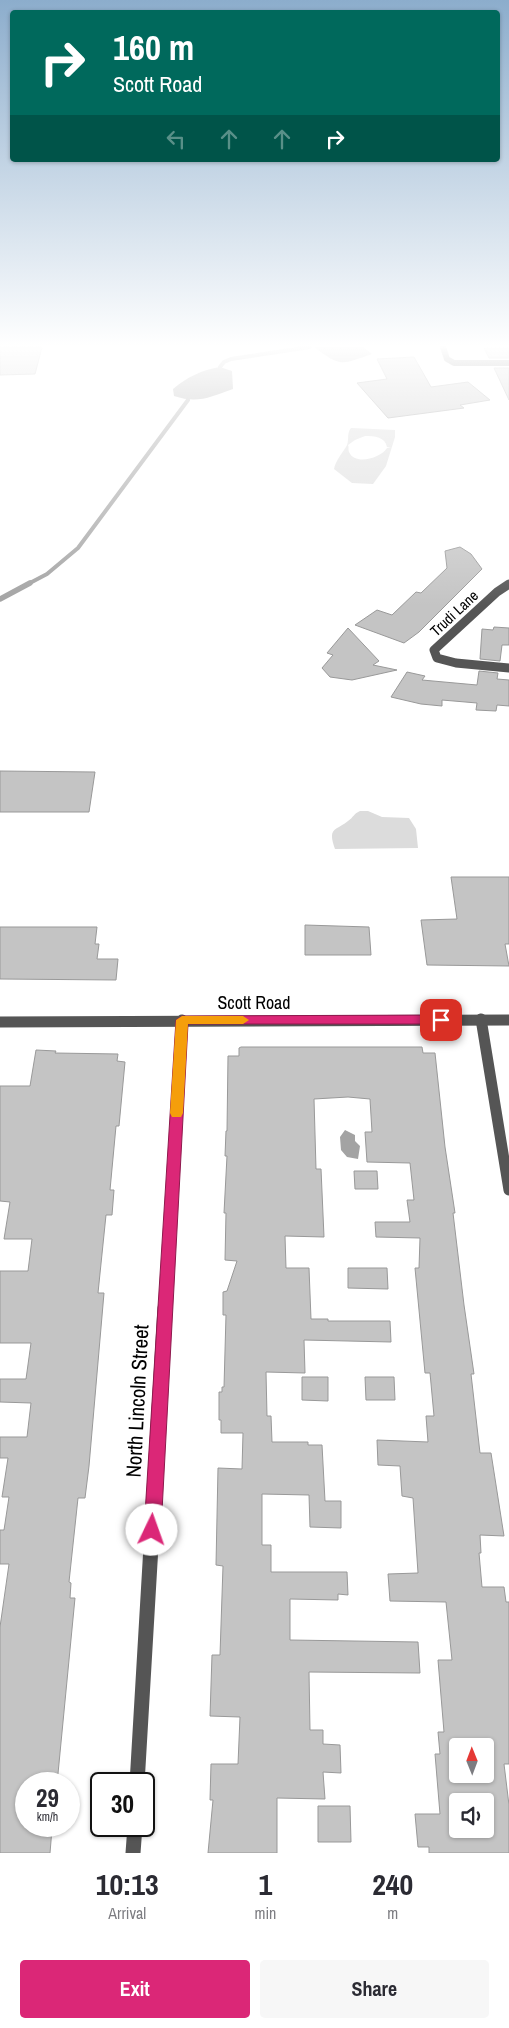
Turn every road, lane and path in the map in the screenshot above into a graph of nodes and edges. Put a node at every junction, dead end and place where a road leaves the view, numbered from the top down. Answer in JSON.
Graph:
{"nodes":[{"id":1,"x":509,"y":584,"type":"edge"},
{"id":2,"x":509,"y":668,"type":"edge"},
{"id":3,"x":481,"y":1019,"type":"junction"},
{"id":4,"x":182,"y":1020,"type":"junction"},
{"id":5,"x":509,"y":1020,"type":"edge"},
{"id":6,"x":0,"y":1022,"type":"edge"},
{"id":7,"x":509,"y":1190,"type":"edge"},
{"id":8,"x":138,"y":1772,"type":"edge"},
{"id":9,"x":134,"y":1837,"type":"edge"},
{"id":10,"x":133,"y":1853,"type":"edge"}],
"edges":[{"from":1,"to":2,"type":"street","name":"Trudi Lane"},
{"from":3,"to":4,"type":"street","name":"Scott Road"},
{"from":3,"to":5,"type":"street","name":"Scott Road"},
{"from":3,"to":7,"type":"street"},
{"from":4,"to":6,"type":"street","name":"Scott Road"},
{"from":4,"to":8,"type":"street","name":"North Lincoln Street"},
{"from":9,"to":10,"type":"street"}]}
